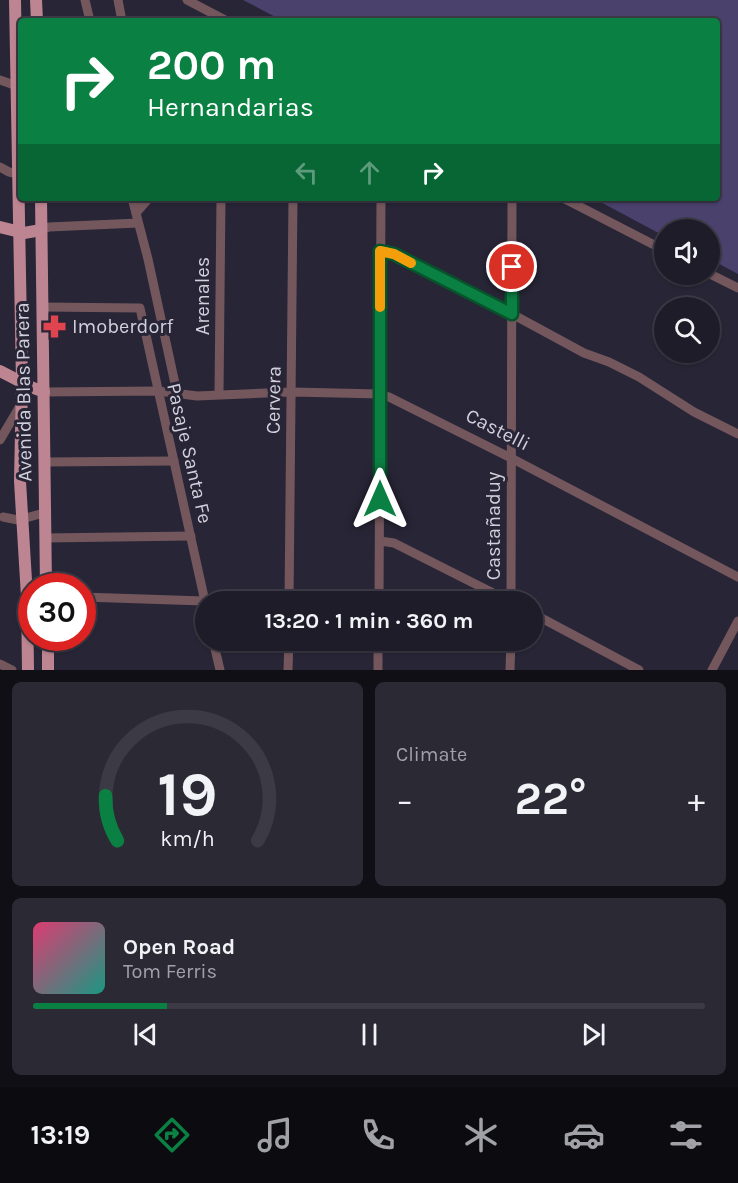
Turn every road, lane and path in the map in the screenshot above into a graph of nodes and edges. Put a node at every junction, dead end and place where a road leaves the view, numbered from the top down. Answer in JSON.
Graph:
{"nodes":[{"id":1,"x":15,"y":0,"type":"edge"},
{"id":2,"x":36,"y":0,"type":"edge"},
{"id":3,"x":85,"y":0,"type":"edge"},
{"id":4,"x":118,"y":0,"type":"edge"},
{"id":5,"x":187,"y":0,"type":"edge"},
{"id":6,"x":37,"y":18,"type":"edge"},
{"id":7,"x":89,"y":18,"type":"edge"},
{"id":8,"x":121,"y":18,"type":"edge"},
{"id":9,"x":220,"y":18,"type":"edge"},
{"id":10,"x":0,"y":80,"type":"edge"},
{"id":11,"x":17,"y":86,"type":"junction"},
{"id":12,"x":0,"y":167,"type":"edge"},
{"id":13,"x":18,"y":174,"type":"junction"},
{"id":14,"x":40,"y":201,"type":"edge"},
{"id":15,"x":133,"y":201,"type":"edge"},
{"id":16,"x":146,"y":201,"type":"edge"},
{"id":17,"x":221,"y":201,"type":"edge"},
{"id":18,"x":293,"y":201,"type":"edge"},
{"id":19,"x":381,"y":201,"type":"edge"},
{"id":20,"x":512,"y":201,"type":"edge"},
{"id":21,"x":569,"y":201,"type":"edge"},
{"id":22,"x":136,"y":213,"type":"junction"},
{"id":23,"x":138,"y":223,"type":"junction"},
{"id":24,"x":0,"y":227,"type":"edge"},
{"id":25,"x":41,"y":230,"type":"junction"},
{"id":26,"x":18,"y":232,"type":"junction"},
{"id":27,"x":654,"y":245,"type":"edge"},
{"id":28,"x":380,"y":251,"type":"junction"},
{"id":29,"x":720,"y":279,"type":"edge"},
{"id":30,"x":738,"y":288,"type":"edge"},
{"id":31,"x":42,"y":307,"type":"junction"},
{"id":32,"x":512,"y":314,"type":"junction"},
{"id":33,"x":0,"y":371,"type":"edge"},
{"id":34,"x":22,"y":382,"type":"junction"},
{"id":35,"x":44,"y":392,"type":"junction"},
{"id":36,"x":158,"y":392,"type":"junction"},
{"id":37,"x":291,"y":392,"type":"junction"},
{"id":38,"x":177,"y":393,"type":"junction"},
{"id":39,"x":219,"y":394,"type":"junction"},
{"id":40,"x":380,"y":394,"type":"junction"},
{"id":41,"x":20,"y":406,"type":"junction"},
{"id":42,"x":738,"y":434,"type":"edge"},
{"id":43,"x":0,"y":440,"type":"edge"},
{"id":44,"x":511,"y":458,"type":"junction"},
{"id":45,"x":174,"y":460,"type":"junction"},
{"id":46,"x":44,"y":462,"type":"junction"},
{"id":47,"x":44,"y":513,"type":"junction"},
{"id":48,"x":2,"y":517,"type":"edge"},
{"id":49,"x":21,"y":519,"type":"junction"},
{"id":50,"x":191,"y":537,"type":"junction"},
{"id":51,"x":45,"y":538,"type":"junction"},
{"id":52,"x":22,"y":539,"type":"junction"},
{"id":53,"x":380,"y":541,"type":"junction"},
{"id":54,"x":46,"y":573,"type":"edge"},
{"id":55,"x":738,"y":577,"type":"edge"},
{"id":56,"x":202,"y":591,"type":"edge"},
{"id":57,"x":289,"y":591,"type":"edge"},
{"id":58,"x":379,"y":591,"type":"edge"},
{"id":59,"x":489,"y":591,"type":"edge"},
{"id":60,"x":511,"y":591,"type":"edge"},
{"id":61,"x":96,"y":598,"type":"edge"},
{"id":62,"x":195,"y":603,"type":"edge"},
{"id":63,"x":543,"y":619,"type":"edge"},
{"id":64,"x":738,"y":621,"type":"edge"},
{"id":65,"x":48,"y":651,"type":"edge"},
{"id":66,"x":216,"y":651,"type":"edge"},
{"id":67,"x":289,"y":651,"type":"edge"},
{"id":68,"x":378,"y":651,"type":"edge"},
{"id":69,"x":511,"y":651,"type":"edge"},
{"id":70,"x":0,"y":664,"type":"edge"},
{"id":71,"x":12,"y":670,"type":"edge"},
{"id":72,"x":28,"y":670,"type":"edge"},
{"id":73,"x":48,"y":670,"type":"edge"},
{"id":74,"x":220,"y":670,"type":"edge"},
{"id":75,"x":288,"y":670,"type":"edge"},
{"id":76,"x":378,"y":670,"type":"edge"},
{"id":77,"x":510,"y":670,"type":"edge"},
{"id":78,"x":639,"y":670,"type":"edge"},
{"id":79,"x":712,"y":670,"type":"edge"}],
"edges":[{"from":1,"to":11,"type":"main road","name":"Avenida Blas Parera"},
{"from":2,"to":6,"type":"main road"},
{"from":3,"to":7,"type":"street"},
{"from":4,"to":8,"type":"street"},
{"from":5,"to":9,"type":"street"},
{"from":10,"to":11,"type":"street"},
{"from":11,"to":13,"type":"main road","name":"Avenida Blas Parera"},
{"from":12,"to":13,"type":"street"},
{"from":13,"to":26,"type":"main road","name":"Avenida Blas Parera"},
{"from":14,"to":25,"type":"main road","name":"Avenida Blas Parera"},
{"from":15,"to":22,"type":"street","name":"Pasaje Santa Fe"},
{"from":16,"to":22,"type":"street"},
{"from":17,"to":39,"type":"street","name":"Arenales"},
{"from":18,"to":37,"type":"street","name":"Cervera"},
{"from":19,"to":28,"type":"street"},
{"from":20,"to":32,"type":"street","name":"Castañaduy"},
{"from":21,"to":27,"type":"street"},
{"from":22,"to":23,"type":"street","name":"Pasaje Santa Fe"},
{"from":23,"to":25,"type":"street"},
{"from":23,"to":38,"type":"street","name":"Pasaje Santa Fe"},
{"from":24,"to":26,"type":"main road"},
{"from":25,"to":26,"type":"main road"},
{"from":25,"to":31,"type":"main road","name":"Avenida Blas Parera"},
{"from":26,"to":34,"type":"main road","name":"Avenida Blas Parera"},
{"from":28,"to":32,"type":"street"},
{"from":28,"to":40,"type":"street"},
{"from":29,"to":30,"type":"street"},
{"from":31,"to":35,"type":"main road","name":"Avenida Blas Parera"},
{"from":31,"to":36,"type":"street","name":"Pasaje Santa Fe"},
{"from":32,"to":42,"type":"street"},
{"from":32,"to":44,"type":"street","name":"Castañaduy"},
{"from":33,"to":34,"type":"main road"},
{"from":34,"to":35,"type":"main road"},
{"from":34,"to":41,"type":"main road","name":"Avenida Blas Parera"},
{"from":35,"to":36,"type":"street","name":"Castelli"},
{"from":35,"to":46,"type":"main road","name":"Avenida Blas Parera"},
{"from":36,"to":38,"type":"street","name":"Castelli"},
{"from":36,"to":45,"type":"street","name":"Pasaje Santa Fe"},
{"from":37,"to":39,"type":"street","name":"Castelli"},
{"from":37,"to":40,"type":"street","name":"Castelli"},
{"from":37,"to":57,"type":"street","name":"Cervera"},
{"from":38,"to":39,"type":"street","name":"Castelli"},
{"from":40,"to":44,"type":"street","name":"Castelli"},
{"from":40,"to":53,"type":"street"},
{"from":41,"to":43,"type":"street"},
{"from":41,"to":49,"type":"main road","name":"Avenida Blas Parera"},
{"from":44,"to":55,"type":"street","name":"Castelli"},
{"from":44,"to":60,"type":"street","name":"Castañaduy"},
{"from":45,"to":46,"type":"street"},
{"from":45,"to":50,"type":"street","name":"Pasaje Santa Fe"},
{"from":46,"to":47,"type":"main road","name":"Avenida Blas Parera"},
{"from":47,"to":49,"type":"street"},
{"from":47,"to":51,"type":"main road","name":"Avenida Blas Parera"},
{"from":48,"to":49,"type":"street"},
{"from":48,"to":52,"type":"street"},
{"from":49,"to":52,"type":"main road","name":"Avenida Blas Parera"},
{"from":50,"to":51,"type":"street"},
{"from":50,"to":56,"type":"street","name":"Pasaje Santa Fe"},
{"from":51,"to":54,"type":"main road","name":"Avenida Blas Parera"},
{"from":52,"to":72,"type":"main road","name":"Avenida Blas Parera"},
{"from":53,"to":58,"type":"street"},
{"from":53,"to":59,"type":"street"},
{"from":61,"to":62,"type":"street"},
{"from":63,"to":78,"type":"street"},
{"from":64,"to":79,"type":"street"},
{"from":65,"to":73,"type":"main road"},
{"from":66,"to":74,"type":"street"},
{"from":67,"to":75,"type":"street"},
{"from":68,"to":76,"type":"street"},
{"from":69,"to":77,"type":"street"},
{"from":70,"to":71,"type":"street"}]}
